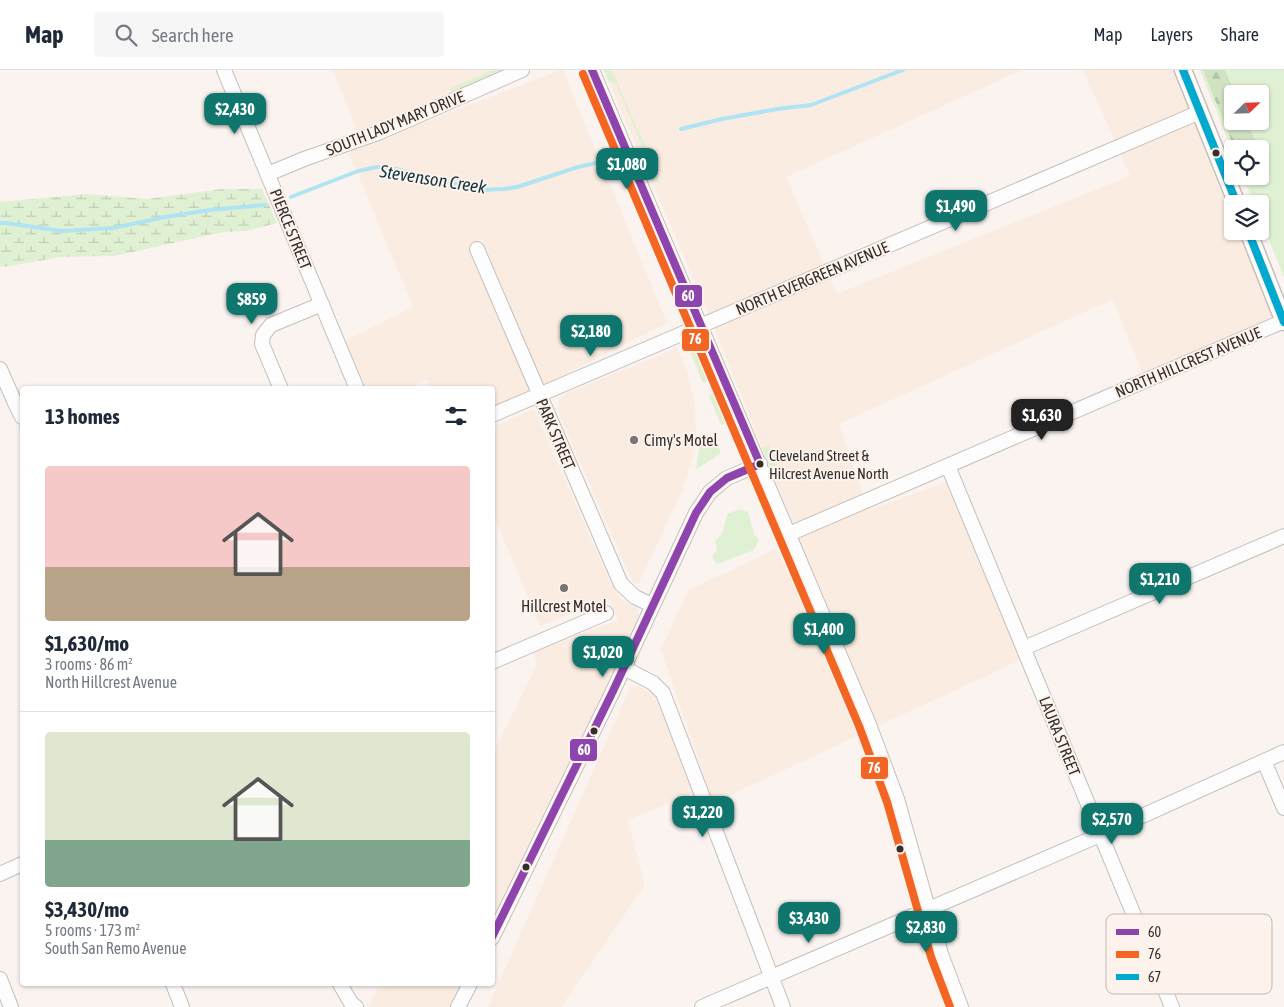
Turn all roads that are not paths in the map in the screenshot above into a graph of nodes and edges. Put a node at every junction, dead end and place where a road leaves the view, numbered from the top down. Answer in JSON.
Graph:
{"nodes":[{"id":1,"x":224,"y":70,"type":"edge"},
{"id":2,"x":522,"y":70,"type":"edge"},
{"id":3,"x":592,"y":70,"type":"edge"},
{"id":4,"x":1183,"y":70,"type":"edge"},
{"id":5,"x":1200,"y":112,"type":"junction"},
{"id":6,"x":268,"y":174,"type":"junction"},
{"id":7,"x":1233,"y":195,"type":"edge"},
{"id":8,"x":1252,"y":240,"type":"edge"},
{"id":9,"x":477,"y":248,"type":"dead end"},
{"id":10,"x":322,"y":304,"type":"junction"},
{"id":11,"x":1284,"y":321,"type":"edge"},
{"id":12,"x":700,"y":326,"type":"junction"},
{"id":13,"x":0,"y":369,"type":"edge"},
{"id":14,"x":280,"y":386,"type":"edge"},
{"id":15,"x":356,"y":386,"type":"edge"},
{"id":16,"x":540,"y":395,"type":"junction"},
{"id":17,"x":20,"y":413,"type":"edge"},
{"id":18,"x":495,"y":414,"type":"edge"},
{"id":19,"x":760,"y":464,"type":"junction"},
{"id":20,"x":948,"y":466,"type":"junction"},
{"id":21,"x":789,"y":534,"type":"junction"},
{"id":22,"x":1284,"y":536,"type":"edge"},
{"id":23,"x":652,"y":605,"type":"junction"},
{"id":24,"x":606,"y":613,"type":"dead end"},
{"id":25,"x":1024,"y":648,"type":"junction"},
{"id":26,"x":495,"y":661,"type":"edge"},
{"id":27,"x":624,"y":668,"type":"junction"},
{"id":28,"x":1284,"y":752,"type":"edge"},
{"id":29,"x":1264,"y":761,"type":"junction"},
{"id":30,"x":1284,"y":808,"type":"edge"},
{"id":31,"x":1100,"y":835,"type":"junction"},
{"id":32,"x":20,"y":865,"type":"edge"},
{"id":33,"x":0,"y":874,"type":"edge"},
{"id":34,"x":928,"y":908,"type":"junction"},
{"id":35,"x":1133,"y":914,"type":"edge"},
{"id":36,"x":495,"y":932,"type":"edge"},
{"id":37,"x":770,"y":977,"type":"junction"},
{"id":38,"x":0,"y":979,"type":"edge"},
{"id":39,"x":174,"y":986,"type":"edge"},
{"id":40,"x":341,"y":986,"type":"edge"},
{"id":41,"x":469,"y":986,"type":"edge"},
{"id":42,"x":1167,"y":994,"type":"edge"},
{"id":43,"x":11,"y":1007,"type":"edge"},
{"id":44,"x":182,"y":1007,"type":"edge"},
{"id":45,"x":356,"y":1007,"type":"edge"},
{"id":46,"x":458,"y":1007,"type":"edge"},
{"id":47,"x":702,"y":1007,"type":"edge"},
{"id":48,"x":783,"y":1007,"type":"edge"},
{"id":49,"x":961,"y":1007,"type":"edge"},
{"id":50,"x":1172,"y":1007,"type":"edge"}],
"edges":[{"from":1,"to":6,"type":"street","name":"PIERCE STREET"},
{"from":2,"to":6,"type":"street","name":"SOUTH LADY MARY DRIVE"},
{"from":3,"to":12,"type":"street"},
{"from":4,"to":5,"type":"main road"},
{"from":5,"to":7,"type":"main road"},
{"from":5,"to":12,"type":"street","name":"NORTH EVERGREEN AVENUE"},
{"from":6,"to":10,"type":"street","name":"PIERCE STREET"},
{"from":8,"to":11,"type":"main road"},
{"from":9,"to":16,"type":"street","name":"PARK STREET"},
{"from":10,"to":14,"type":"street"},
{"from":10,"to":15,"type":"street","name":"PIERCE STREET"},
{"from":11,"to":20,"type":"street","name":"NORTH HILLCREST AVENUE"},
{"from":12,"to":16,"type":"street","name":"NORTH EVERGREEN AVENUE"},
{"from":12,"to":19,"type":"street"},
{"from":13,"to":17,"type":"street"},
{"from":16,"to":18,"type":"street","name":"NORTH EVERGREEN AVENUE"},
{"from":16,"to":23,"type":"street","name":"PARK STREET"},
{"from":19,"to":21,"type":"street"},
{"from":19,"to":23,"type":"street"},
{"from":20,"to":21,"type":"street","name":"NORTH HILLCREST AVENUE"},
{"from":20,"to":25,"type":"street","name":"LAURA STREET"},
{"from":21,"to":34,"type":"street"},
{"from":22,"to":25,"type":"street"},
{"from":23,"to":27,"type":"street"},
{"from":24,"to":26,"type":"street"},
{"from":25,"to":31,"type":"street","name":"LAURA STREET"},
{"from":27,"to":36,"type":"street"},
{"from":27,"to":37,"type":"street"},
{"from":28,"to":29,"type":"street"},
{"from":29,"to":30,"type":"street"},
{"from":29,"to":31,"type":"street"},
{"from":31,"to":34,"type":"street"},
{"from":31,"to":35,"type":"street","name":"LAURA STREET"},
{"from":32,"to":33,"type":"street"},
{"from":34,"to":37,"type":"street"},
{"from":34,"to":49,"type":"street"},
{"from":37,"to":47,"type":"street"},
{"from":37,"to":48,"type":"street"},
{"from":38,"to":43,"type":"street"},
{"from":39,"to":44,"type":"street"},
{"from":40,"to":45,"type":"street"},
{"from":41,"to":46,"type":"street"},
{"from":42,"to":50,"type":"street","name":"LAURA STREET"}]}
